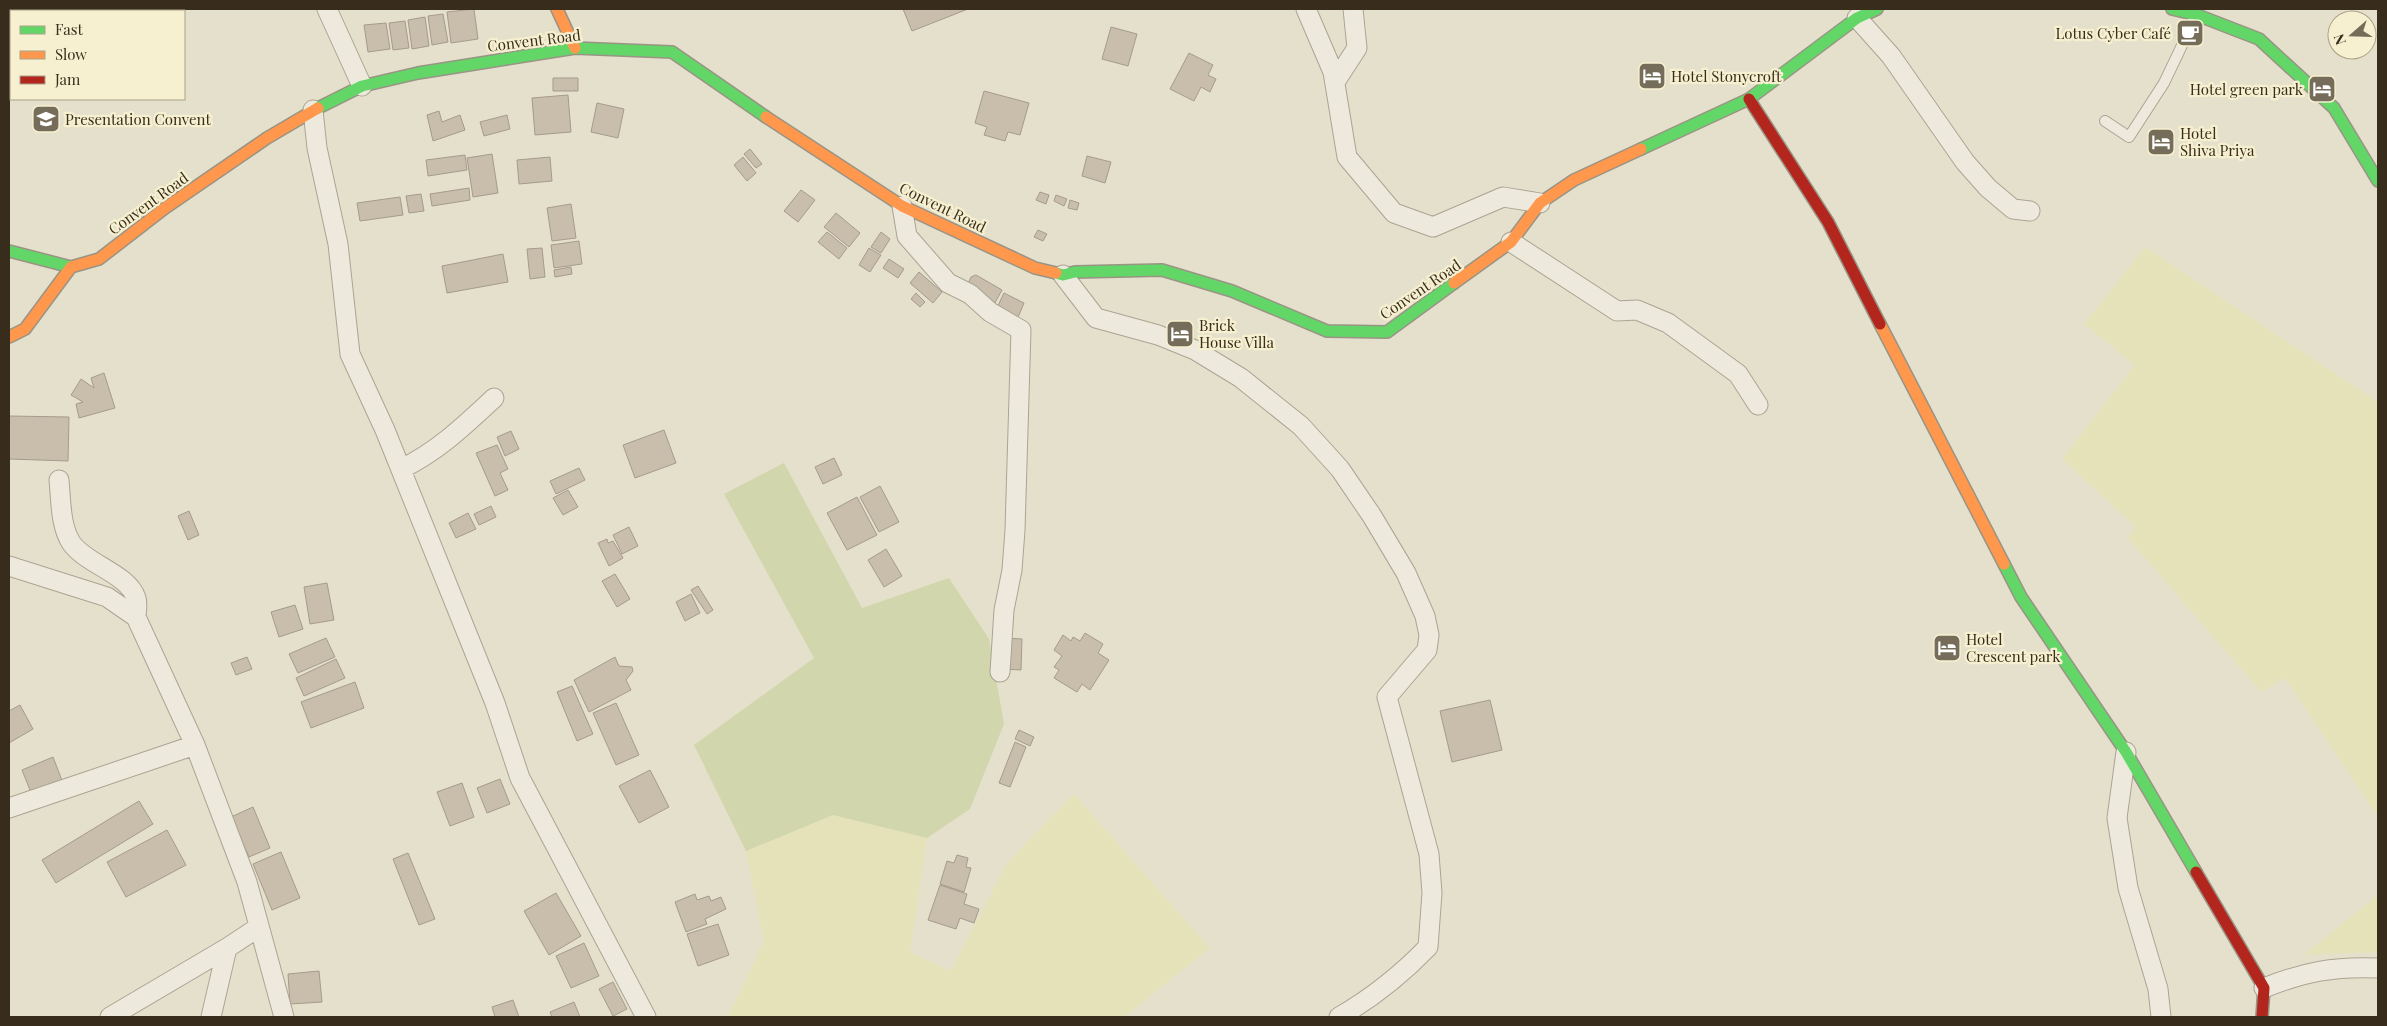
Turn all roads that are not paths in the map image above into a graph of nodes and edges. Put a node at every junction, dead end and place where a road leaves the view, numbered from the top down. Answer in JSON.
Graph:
{"nodes":[{"id":1,"x":327,"y":9,"type":"edge"},
{"id":2,"x":557,"y":9,"type":"edge"},
{"id":3,"x":1306,"y":9,"type":"edge"},
{"id":4,"x":1353,"y":9,"type":"edge"},
{"id":5,"x":1878,"y":9,"type":"edge"},
{"id":6,"x":2172,"y":9,"type":"edge"},
{"id":7,"x":2197,"y":15,"type":"junction"},
{"id":8,"x":1856,"y":18,"type":"junction"},
{"id":9,"x":575,"y":48,"type":"junction"},
{"id":10,"x":1335,"y":82,"type":"junction"},
{"id":11,"x":362,"y":86,"type":"junction"},
{"id":12,"x":1749,"y":99,"type":"junction"},
{"id":13,"x":313,"y":110,"type":"junction"},
{"id":14,"x":2105,"y":121,"type":"dead end"},
{"id":15,"x":2378,"y":181,"type":"edge"},
{"id":16,"x":1540,"y":203,"type":"junction"},
{"id":17,"x":902,"y":206,"type":"junction"},
{"id":18,"x":2030,"y":211,"type":"dead end"},
{"id":19,"x":1511,"y":242,"type":"junction"},
{"id":20,"x":9,"y":251,"type":"edge"},
{"id":21,"x":70,"y":267,"type":"junction"},
{"id":22,"x":1064,"y":275,"type":"junction"},
{"id":23,"x":9,"y":337,"type":"edge"},
{"id":24,"x":494,"y":398,"type":"dead end"},
{"id":25,"x":1758,"y":405,"type":"dead end"},
{"id":26,"x":401,"y":469,"type":"junction"},
{"id":27,"x":59,"y":480,"type":"dead end"},
{"id":28,"x":9,"y":566,"type":"edge"},
{"id":29,"x":136,"y":617,"type":"junction"},
{"id":30,"x":1000,"y":672,"type":"dead end"},
{"id":31,"x":196,"y":746,"type":"junction"},
{"id":32,"x":2126,"y":752,"type":"junction"},
{"id":33,"x":9,"y":808,"type":"edge"},
{"id":34,"x":259,"y":927,"type":"junction"},
{"id":35,"x":226,"y":948,"type":"junction"},
{"id":36,"x":2378,"y":968,"type":"edge"},
{"id":37,"x":2264,"y":988,"type":"junction"},
{"id":38,"x":110,"y":1017,"type":"edge"},
{"id":39,"x":211,"y":1017,"type":"edge"},
{"id":40,"x":284,"y":1017,"type":"edge"},
{"id":41,"x":646,"y":1017,"type":"edge"},
{"id":42,"x":1339,"y":1017,"type":"edge"},
{"id":43,"x":2161,"y":1017,"type":"edge"},
{"id":44,"x":2262,"y":1017,"type":"edge"}],
"edges":[{"from":1,"to":11,"type":"street"},
{"from":2,"to":9,"type":"main road"},
{"from":3,"to":10,"type":"street"},
{"from":4,"to":10,"type":"street"},
{"from":5,"to":8,"type":"main road","name":"Convent Road"},
{"from":6,"to":7,"type":"main road"},
{"from":7,"to":14,"type":"lane"},
{"from":7,"to":15,"type":"main road"},
{"from":8,"to":12,"type":"main road","name":"Convent Road"},
{"from":8,"to":18,"type":"street"},
{"from":9,"to":11,"type":"main road","name":"Convent Road"},
{"from":9,"to":17,"type":"main road","name":"Convent Road"},
{"from":10,"to":16,"type":"street"},
{"from":11,"to":13,"type":"main road","name":"Convent Road"},
{"from":12,"to":16,"type":"main road","name":"Convent Road"},
{"from":12,"to":32,"type":"main road"},
{"from":13,"to":21,"type":"main road","name":"Convent Road"},
{"from":13,"to":26,"type":"street"},
{"from":16,"to":19,"type":"main road","name":"Convent Road"},
{"from":17,"to":22,"type":"main road","name":"Convent Road"},
{"from":17,"to":30,"type":"street"},
{"from":19,"to":22,"type":"main road","name":"Convent Road"},
{"from":19,"to":25,"type":"street"},
{"from":20,"to":21,"type":"main road"},
{"from":21,"to":23,"type":"main road"},
{"from":22,"to":42,"type":"street"},
{"from":24,"to":26,"type":"street"},
{"from":26,"to":41,"type":"street"},
{"from":27,"to":29,"type":"street"},
{"from":28,"to":29,"type":"street"},
{"from":29,"to":31,"type":"street"},
{"from":31,"to":33,"type":"street"},
{"from":31,"to":34,"type":"street"},
{"from":32,"to":37,"type":"main road"},
{"from":32,"to":43,"type":"street"},
{"from":34,"to":35,"type":"street"},
{"from":34,"to":40,"type":"street"},
{"from":35,"to":38,"type":"street"},
{"from":35,"to":39,"type":"street"},
{"from":36,"to":37,"type":"street"},
{"from":37,"to":44,"type":"main road"}]}
